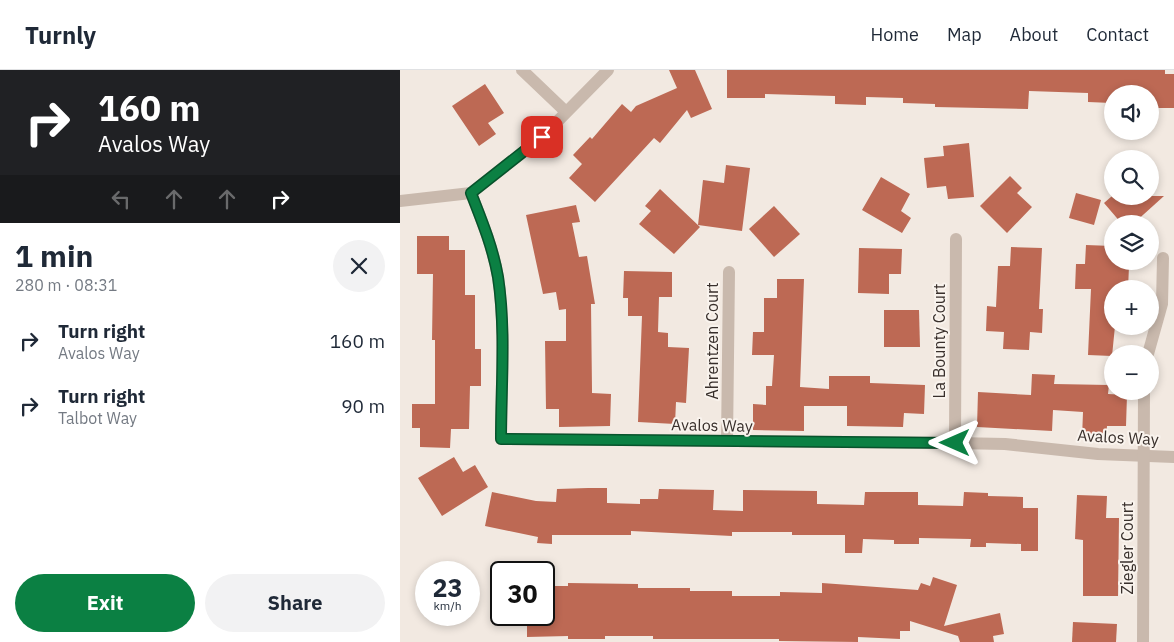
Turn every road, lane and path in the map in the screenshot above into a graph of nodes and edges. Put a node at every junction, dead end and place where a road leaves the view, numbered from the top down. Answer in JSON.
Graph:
{"nodes":[{"id":1,"x":522,"y":70,"type":"edge"},
{"id":2,"x":608,"y":70,"type":"edge"},
{"id":3,"x":565,"y":112,"type":"junction"},
{"id":4,"x":471,"y":193,"type":"junction"},
{"id":5,"x":400,"y":201,"type":"edge"},
{"id":6,"x":956,"y":239,"type":"dead end"},
{"id":7,"x":1163,"y":258,"type":"dead end"},
{"id":8,"x":729,"y":272,"type":"dead end"},
{"id":9,"x":1151,"y":345,"type":"edge"},
{"id":10,"x":1144,"y":400,"type":"edge"},
{"id":11,"x":727,"y":441,"type":"junction"},
{"id":12,"x":955,"y":443,"type":"junction"},
{"id":13,"x":1143,"y":454,"type":"junction"},
{"id":14,"x":1174,"y":457,"type":"edge"},
{"id":15,"x":1143,"y":642,"type":"edge"}],
"edges":[{"from":1,"to":3,"type":"street"},
{"from":2,"to":3,"type":"street"},
{"from":3,"to":4,"type":"street"},
{"from":4,"to":5,"type":"street"},
{"from":4,"to":11,"type":"street","name":"Avalos Way"},
{"from":6,"to":12,"type":"street","name":"La Bounty Court"},
{"from":7,"to":9,"type":"street"},
{"from":8,"to":11,"type":"street","name":"Ahrentzen Court"},
{"from":10,"to":13,"type":"street","name":"Ziegler Court"},
{"from":11,"to":12,"type":"street","name":"Avalos Way"},
{"from":12,"to":13,"type":"street","name":"Avalos Way"},
{"from":13,"to":14,"type":"street","name":"Avalos Way"},
{"from":13,"to":15,"type":"street","name":"Ziegler Court"}]}
